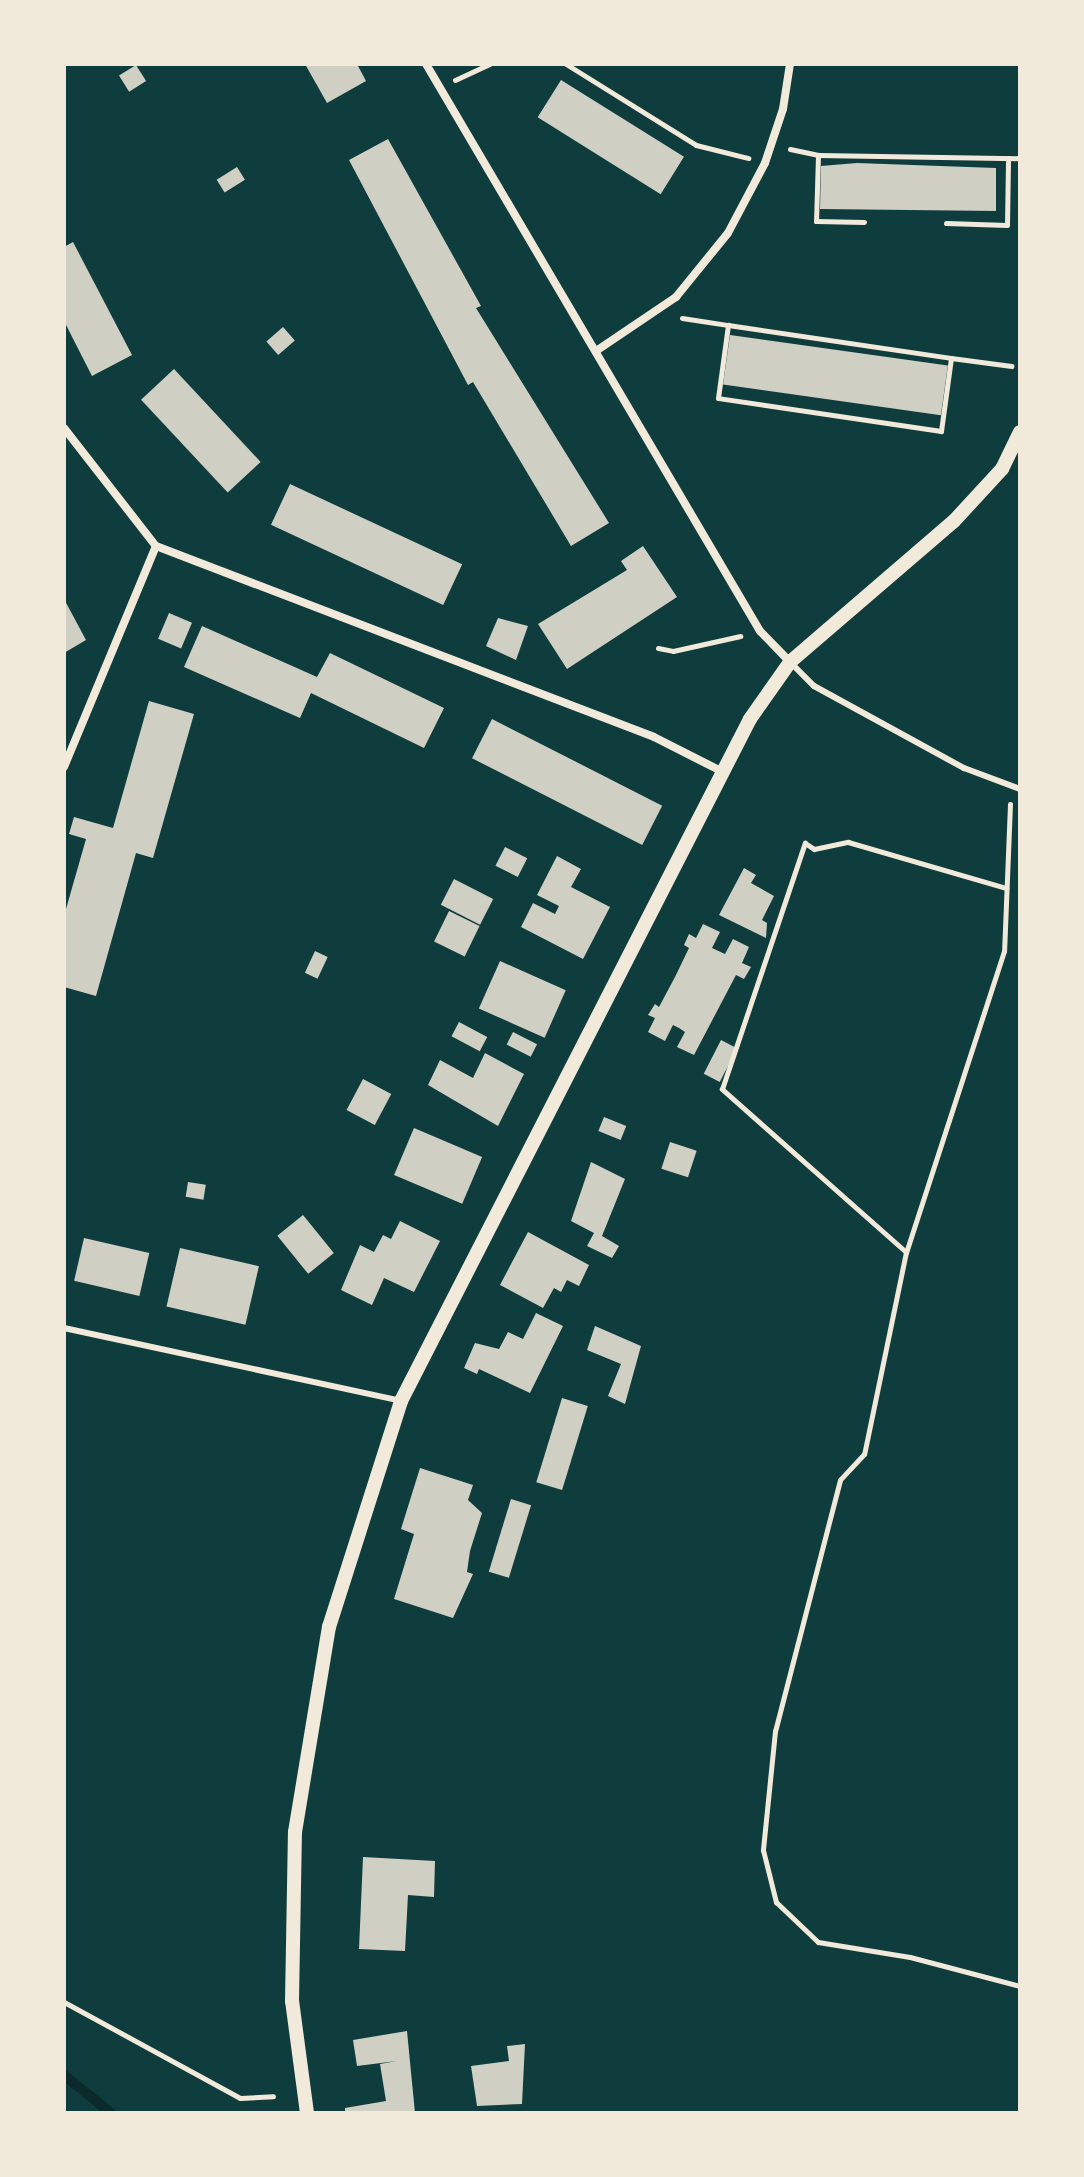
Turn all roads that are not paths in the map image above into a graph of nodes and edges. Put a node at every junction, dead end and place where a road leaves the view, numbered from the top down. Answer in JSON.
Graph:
{"nodes":[{"id":1,"x":426,"y":64,"type":"edge"},
{"id":2,"x":790,"y":64,"type":"edge"},
{"id":3,"x":596,"y":351,"type":"junction"},
{"id":4,"x":64,"y":428,"type":"edge"},
{"id":5,"x":1020,"y":432,"type":"edge"},
{"id":6,"x":156,"y":546,"type":"junction"},
{"id":7,"x":790,"y":662,"type":"junction"},
{"id":8,"x":64,"y":767,"type":"edge"},
{"id":9,"x":719,"y":770,"type":"junction"},
{"id":10,"x":1016,"y":788,"type":"edge"},
{"id":11,"x":64,"y":1328,"type":"edge"},
{"id":12,"x":401,"y":1401,"type":"junction"},
{"id":13,"x":307,"y":2113,"type":"edge"}],
"edges":[{"from":1,"to":3,"type":"street"},
{"from":2,"to":3,"type":"street"},
{"from":3,"to":7,"type":"street"},
{"from":4,"to":6,"type":"street"},
{"from":5,"to":7,"type":"street"},
{"from":6,"to":8,"type":"street"},
{"from":6,"to":9,"type":"street"},
{"from":7,"to":9,"type":"street"},
{"from":7,"to":10,"type":"lane"},
{"from":9,"to":12,"type":"street"},
{"from":11,"to":12,"type":"lane"},
{"from":12,"to":13,"type":"street"}]}
